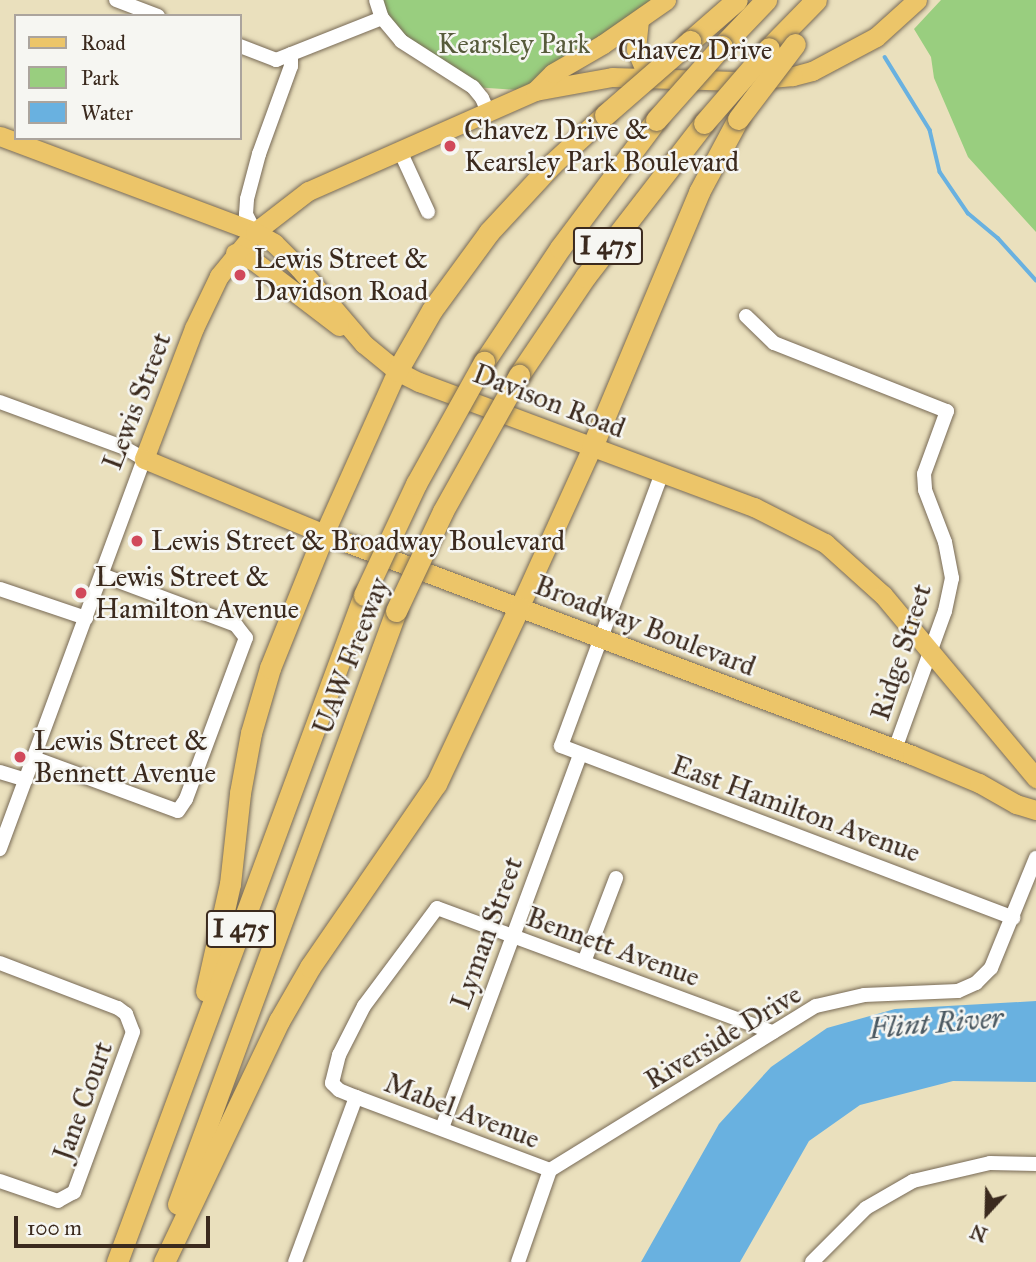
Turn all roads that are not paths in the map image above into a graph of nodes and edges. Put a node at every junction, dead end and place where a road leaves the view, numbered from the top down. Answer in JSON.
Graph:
{"nodes":[{"id":1,"x":116,"y":0,"type":"edge"},
{"id":2,"x":376,"y":0,"type":"edge"},
{"id":3,"x":666,"y":0,"type":"edge"},
{"id":4,"x":737,"y":0,"type":"edge"},
{"id":5,"x":765,"y":0,"type":"edge"},
{"id":6,"x":816,"y":0,"type":"edge"},
{"id":7,"x":829,"y":0,"type":"edge"},
{"id":8,"x":917,"y":0,"type":"edge"},
{"id":9,"x":153,"y":14,"type":"edge"},
{"id":10,"x":382,"y":19,"type":"junction"},
{"id":11,"x":639,"y":20,"type":"junction"},
{"id":12,"x":242,"y":48,"type":"edge"},
{"id":13,"x":291,"y":54,"type":"junction"},
{"id":14,"x":652,"y":77,"type":"junction"},
{"id":15,"x":536,"y":91,"type":"junction"},
{"id":16,"x":488,"y":112,"type":"junction"},
{"id":17,"x":0,"y":136,"type":"edge"},
{"id":18,"x":400,"y":151,"type":"junction"},
{"id":19,"x":428,"y":212,"type":"dead end"},
{"id":20,"x":255,"y":232,"type":"junction"},
{"id":21,"x":235,"y":253,"type":"junction"},
{"id":22,"x":746,"y":316,"type":"dead end"},
{"id":23,"x":365,"y":344,"type":"junction"},
{"id":24,"x":397,"y":371,"type":"junction"},
{"id":25,"x":0,"y":402,"type":"edge"},
{"id":26,"x":592,"y":447,"type":"junction"},
{"id":27,"x":144,"y":459,"type":"junction"},
{"id":28,"x":662,"y":473,"type":"junction"},
{"id":29,"x":324,"y":534,"type":"junction"},
{"id":30,"x":102,"y":575,"type":"junction"},
{"id":31,"x":0,"y":589,"type":"edge"},
{"id":32,"x":519,"y":608,"type":"junction"},
{"id":33,"x":86,"y":618,"type":"junction"},
{"id":34,"x":602,"y":640,"type":"junction"},
{"id":35,"x":931,"y":653,"type":"junction"},
{"id":36,"x":895,"y":749,"type":"junction"},
{"id":37,"x":580,"y":755,"type":"junction"},
{"id":38,"x":34,"y":758,"type":"junction"},
{"id":39,"x":0,"y":772,"type":"edge"},
{"id":40,"x":1036,"y":778,"type":"edge"},
{"id":41,"x":26,"y":780,"type":"junction"},
{"id":42,"x":1036,"y":810,"type":"edge"},
{"id":43,"x":0,"y":849,"type":"edge"},
{"id":44,"x":1036,"y":858,"type":"edge"},
{"id":45,"x":616,"y":878,"type":"dead end"},
{"id":46,"x":1013,"y":918,"type":"junction"},
{"id":47,"x":512,"y":937,"type":"junction"},
{"id":48,"x":584,"y":962,"type":"junction"},
{"id":49,"x":0,"y":963,"type":"edge"},
{"id":50,"x":773,"y":1032,"type":"junction"},
{"id":51,"x":184,"y":1082,"type":"junction"},
{"id":52,"x":356,"y":1097,"type":"junction"},
{"id":53,"x":442,"y":1128,"type":"junction"},
{"id":54,"x":1036,"y":1164,"type":"edge"},
{"id":55,"x":550,"y":1170,"type":"junction"},
{"id":56,"x":0,"y":1181,"type":"edge"},
{"id":57,"x":117,"y":1262,"type":"edge"},
{"id":58,"x":157,"y":1262,"type":"edge"},
{"id":59,"x":164,"y":1262,"type":"edge"},
{"id":60,"x":296,"y":1262,"type":"edge"},
{"id":61,"x":518,"y":1262,"type":"edge"},
{"id":62,"x":812,"y":1262,"type":"edge"}],
"edges":[{"from":1,"to":9,"type":"street"},
{"from":2,"to":10,"type":"street"},
{"from":3,"to":11,"type":"main road","name":"Chavez Drive"},
{"from":4,"to":24,"type":"highway","bridge":true},
{"from":5,"to":51,"type":"highway","name":"UAW Freeway","number":"I 475","bridge":true},
{"from":6,"to":58,"type":"highway","name":"UAW Freeway","number":"I 475","bridge":true},
{"from":7,"to":26,"type":"highway","bridge":true},
{"from":8,"to":14,"type":"main road","name":"Chavez Drive"},
{"from":10,"to":13,"type":"street"},
{"from":10,"to":16,"type":"street"},
{"from":11,"to":14,"type":"main road"},
{"from":11,"to":15,"type":"main road","name":"Chavez Drive"},
{"from":12,"to":13,"type":"street"},
{"from":13,"to":20,"type":"street"},
{"from":14,"to":15,"type":"main road","name":"Chavez Drive"},
{"from":15,"to":16,"type":"main road","name":"Chavez Drive"},
{"from":16,"to":18,"type":"main road","name":"Lewis Street"},
{"from":17,"to":20,"type":"main road","name":"Davison Road"},
{"from":18,"to":19,"type":"street"},
{"from":18,"to":20,"type":"main road","name":"Lewis Street"},
{"from":20,"to":21,"type":"main road","name":"Lewis Street"},
{"from":20,"to":23,"type":"main road","name":"Davison Road"},
{"from":21,"to":23,"type":"main road"},
{"from":21,"to":27,"type":"main road","name":"Lewis Street"},
{"from":22,"to":35,"type":"street","name":"Ridge Street"},
{"from":23,"to":24,"type":"main road","name":"Davison Road"},
{"from":24,"to":26,"type":"main road","name":"Davison Road"},
{"from":24,"to":29,"type":"main road"},
{"from":25,"to":27,"type":"street","name":"Broadway Boulevard"},
{"from":26,"to":28,"type":"main road","name":"Davison Road"},
{"from":26,"to":32,"type":"main road"},
{"from":27,"to":29,"type":"main road","name":"Broadway Boulevard"},
{"from":27,"to":30,"type":"street","name":"Lewis Street"},
{"from":28,"to":34,"type":"street"},
{"from":28,"to":35,"type":"main road","name":"Davison Road"},
{"from":29,"to":32,"type":"main road","name":"Broadway Boulevard"},
{"from":29,"to":51,"type":"highway"},
{"from":30,"to":33,"type":"street","name":"Lewis Street"},
{"from":30,"to":38,"type":"street"},
{"from":31,"to":33,"type":"street"},
{"from":32,"to":34,"type":"main road","name":"Broadway Boulevard"},
{"from":32,"to":59,"type":"highway"},
{"from":33,"to":38,"type":"street","name":"Lewis Street"},
{"from":34,"to":36,"type":"main road","name":"Broadway Boulevard"},
{"from":34,"to":37,"type":"street","name":"East Hamilton Avenue"},
{"from":35,"to":36,"type":"street","name":"Ridge Street"},
{"from":35,"to":40,"type":"main road","name":"Davison Road"},
{"from":36,"to":42,"type":"main road","name":"Broadway Boulevard"},
{"from":37,"to":46,"type":"street","name":"East Hamilton Avenue"},
{"from":37,"to":47,"type":"street","name":"Lyman Street"},
{"from":38,"to":41,"type":"street","name":"Lewis Street"},
{"from":39,"to":41,"type":"street"},
{"from":41,"to":43,"type":"street","name":"Lewis Street"},
{"from":44,"to":46,"type":"street","name":"Riverside Drive"},
{"from":45,"to":48,"type":"street"},
{"from":46,"to":50,"type":"street","name":"Riverside Drive"},
{"from":47,"to":48,"type":"street","name":"Bennett Avenue"},
{"from":47,"to":52,"type":"street","name":"Bennett Avenue"},
{"from":47,"to":53,"type":"street","name":"Lyman Street"},
{"from":48,"to":50,"type":"street","name":"Bennett Avenue"},
{"from":49,"to":56,"type":"street","name":"Jane Court"},
{"from":50,"to":55,"type":"street","name":"Riverside Drive"},
{"from":51,"to":57,"type":"highway","name":"UAW Freeway","number":"I 475"},
{"from":52,"to":53,"type":"street","name":"Mabel Avenue"},
{"from":52,"to":60,"type":"street"},
{"from":53,"to":55,"type":"street","name":"Mabel Avenue"},
{"from":54,"to":62,"type":"street"},
{"from":55,"to":61,"type":"street"}]}
